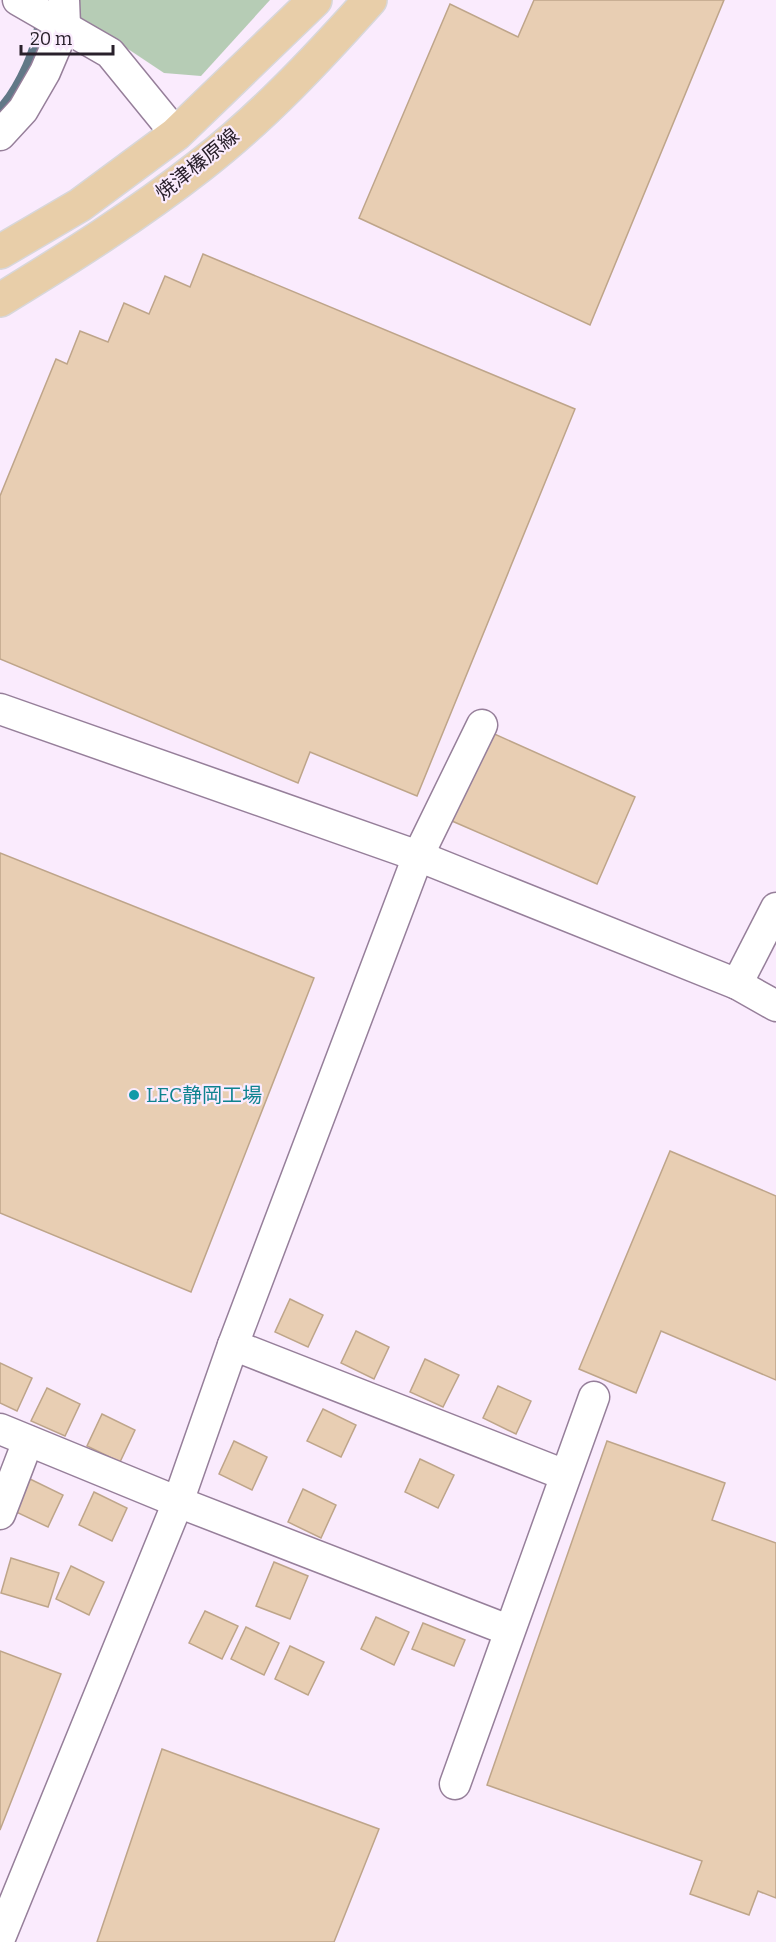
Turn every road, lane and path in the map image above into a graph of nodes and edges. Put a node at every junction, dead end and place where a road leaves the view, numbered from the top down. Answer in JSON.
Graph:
{"nodes":[{"id":1,"x":315,"y":0,"type":"edge"},
{"id":2,"x":370,"y":0,"type":"edge"},
{"id":3,"x":21,"y":2,"type":"edge"},
{"id":4,"x":64,"y":13,"type":"edge"},
{"id":5,"x":176,"y":134,"type":"junction"},
{"id":6,"x":0,"y":135,"type":"edge"},
{"id":7,"x":0,"y":252,"type":"edge"},
{"id":8,"x":0,"y":300,"type":"edge"},
{"id":9,"x":0,"y":709,"type":"edge"},
{"id":10,"x":482,"y":725,"type":"dead end"},
{"id":11,"x":418,"y":856,"type":"junction"},
{"id":12,"x":776,"y":908,"type":"edge"},
{"id":13,"x":737,"y":984,"type":"junction"},
{"id":14,"x":776,"y":1006,"type":"edge"},
{"id":15,"x":233,"y":1345,"type":"junction"},
{"id":16,"x":594,"y":1397,"type":"dead end"},
{"id":17,"x":0,"y":1429,"type":"edge"},
{"id":18,"x":28,"y":1441,"type":"junction"},
{"id":19,"x":565,"y":1475,"type":"junction"},
{"id":20,"x":178,"y":1502,"type":"junction"},
{"id":21,"x":0,"y":1514,"type":"edge"},
{"id":22,"x":508,"y":1630,"type":"junction"},
{"id":23,"x":455,"y":1784,"type":"dead end"},
{"id":24,"x":0,"y":1938,"type":"edge"}],
"edges":[{"from":1,"to":5,"type":"main road","name":"焼津榛原線"},
{"from":2,"to":8,"type":"main road","name":"焼津榛原線"},
{"from":3,"to":4,"type":"street"},
{"from":4,"to":5,"type":"street"},
{"from":4,"to":6,"type":"street"},
{"from":5,"to":7,"type":"main road","name":"焼津榛原線"},
{"from":9,"to":11,"type":"street"},
{"from":10,"to":11,"type":"street"},
{"from":11,"to":13,"type":"street"},
{"from":11,"to":15,"type":"street"},
{"from":12,"to":13,"type":"street"},
{"from":13,"to":14,"type":"street"},
{"from":15,"to":19,"type":"street"},
{"from":15,"to":20,"type":"street"},
{"from":16,"to":19,"type":"street"},
{"from":17,"to":18,"type":"street"},
{"from":18,"to":20,"type":"street"},
{"from":18,"to":21,"type":"street"},
{"from":19,"to":22,"type":"street"},
{"from":20,"to":22,"type":"street"},
{"from":20,"to":24,"type":"street"},
{"from":22,"to":23,"type":"street"}]}
